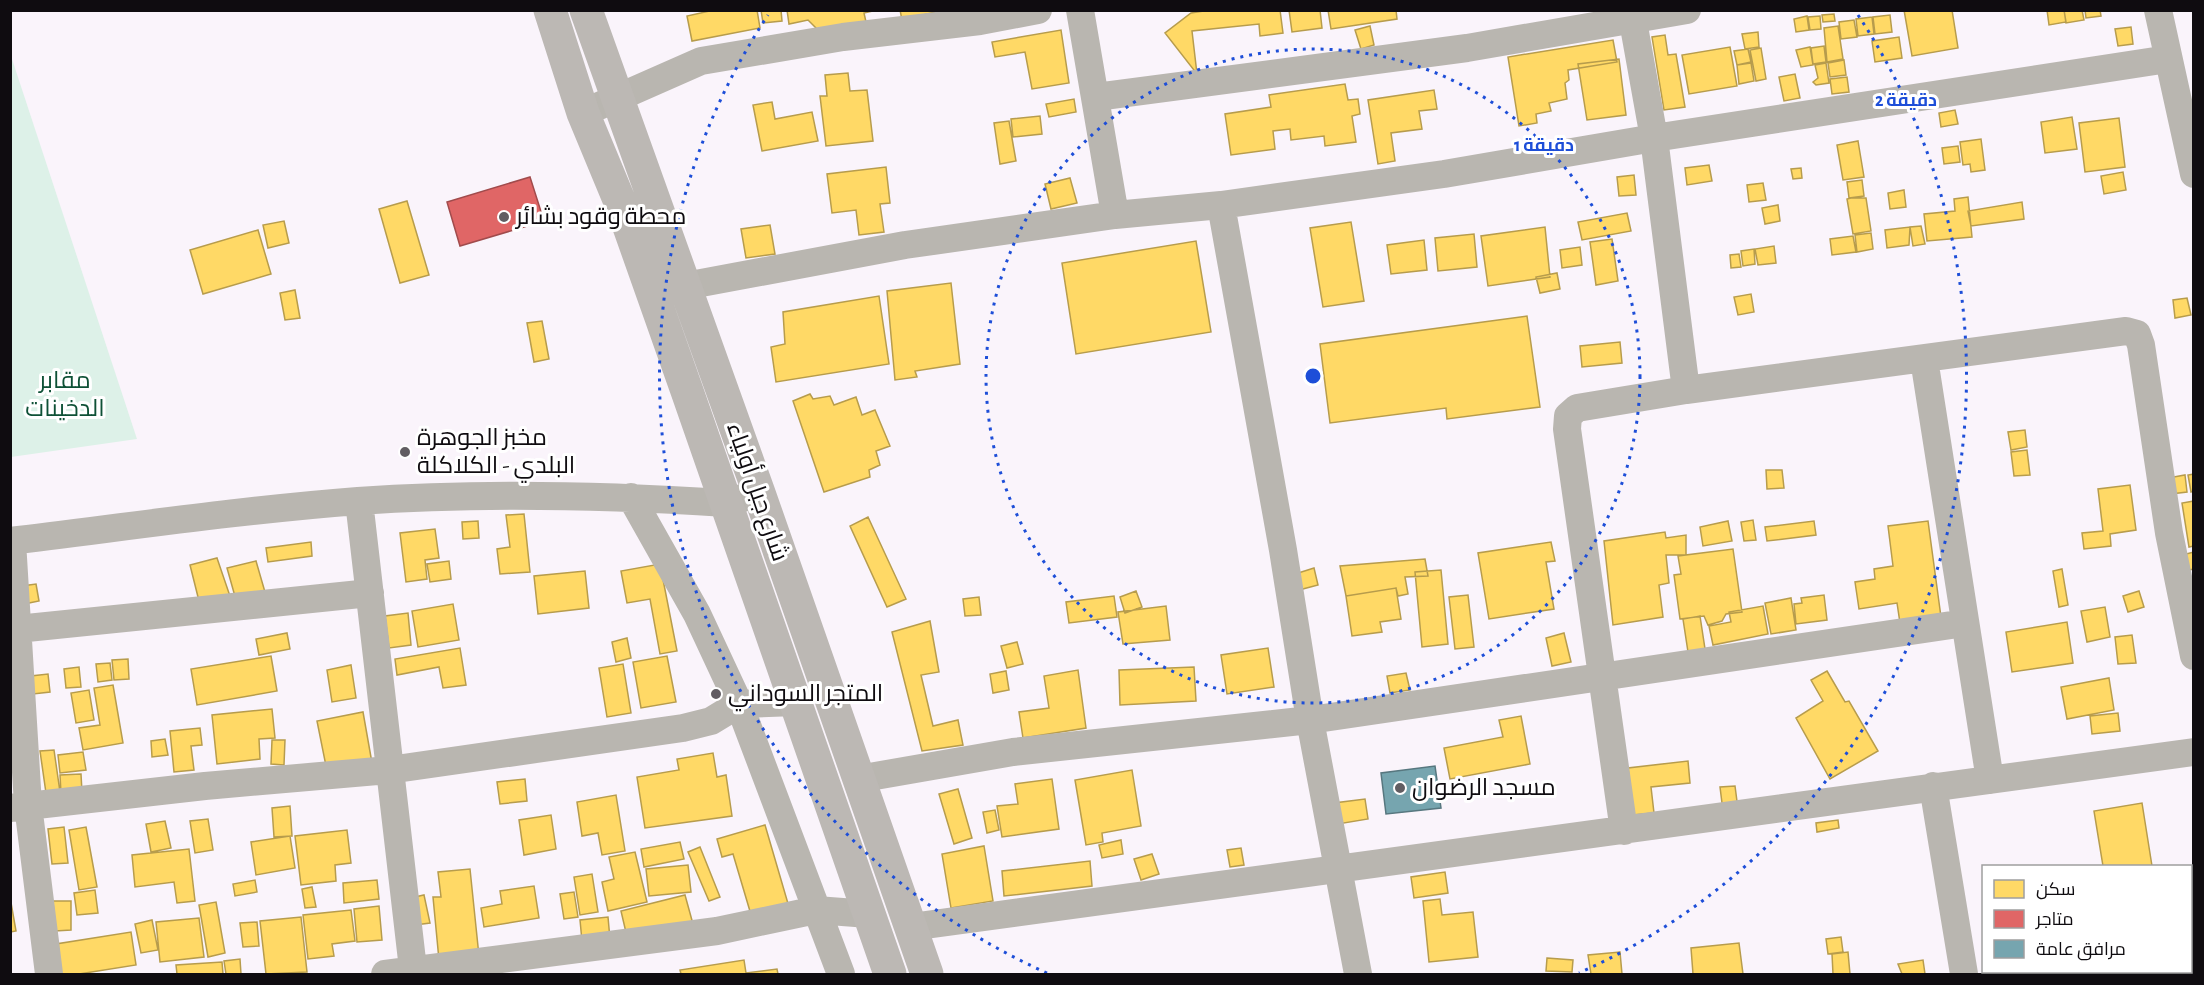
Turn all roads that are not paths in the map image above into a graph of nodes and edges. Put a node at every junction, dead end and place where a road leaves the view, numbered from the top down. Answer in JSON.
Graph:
{"nodes":[{"id":1,"x":550,"y":10,"type":"edge"},
{"id":2,"x":586,"y":10,"type":"edge"},
{"id":3,"x":1038,"y":10,"type":"edge"},
{"id":4,"x":1080,"y":10,"type":"edge"},
{"id":5,"x":1687,"y":10,"type":"edge"},
{"id":6,"x":2158,"y":10,"type":"edge"},
{"id":7,"x":1632,"y":15,"type":"edge"},
{"id":8,"x":2168,"y":59,"type":"junction"},
{"id":9,"x":1096,"y":97,"type":"junction"},
{"id":10,"x":618,"y":99,"type":"junction"},
{"id":11,"x":583,"y":113,"type":"junction"},
{"id":12,"x":1654,"y":138,"type":"junction"},
{"id":13,"x":2193,"y":174,"type":"edge"},
{"id":14,"x":1221,"y":205,"type":"junction"},
{"id":15,"x":1115,"y":215,"type":"junction"},
{"id":16,"x":684,"y":286,"type":"junction"},
{"id":17,"x":1924,"y":359,"type":"junction"},
{"id":18,"x":1686,"y":390,"type":"junction"},
{"id":19,"x":759,"y":493,"type":"junction"},
{"id":20,"x":631,"y":497,"type":"junction"},
{"id":21,"x":359,"y":501,"type":"junction"},
{"id":22,"x":726,"y":503,"type":"junction"},
{"id":23,"x":11,"y":541,"type":"edge"},
{"id":24,"x":370,"y":593,"type":"junction"},
{"id":25,"x":1965,"y":623,"type":"junction"},
{"id":26,"x":17,"y":629,"type":"junction"},
{"id":27,"x":2193,"y":656,"type":"edge"},
{"id":28,"x":1603,"y":677,"type":"junction"},
{"id":29,"x":796,"y":702,"type":"junction"},
{"id":30,"x":739,"y":704,"type":"junction"},
{"id":31,"x":1310,"y":720,"type":"junction"},
{"id":32,"x":2193,"y":752,"type":"edge"},
{"id":33,"x":389,"y":771,"type":"junction"},
{"id":34,"x":858,"y":779,"type":"junction"},
{"id":35,"x":1990,"y":780,"type":"junction"},
{"id":36,"x":1933,"y":786,"type":"junction"},
{"id":37,"x":20,"y":807,"type":"edge"},
{"id":38,"x":1623,"y":831,"type":"junction"},
{"id":39,"x":1337,"y":870,"type":"junction"},
{"id":40,"x":816,"y":910,"type":"junction"},
{"id":41,"x":869,"y":914,"type":"junction"},
{"id":42,"x":911,"y":927,"type":"junction"},
{"id":43,"x":501,"y":967,"type":"edge"},
{"id":44,"x":413,"y":969,"type":"junction"},
{"id":45,"x":49,"y":975,"type":"edge"},
{"id":46,"x":385,"y":975,"type":"edge"},
{"id":47,"x":841,"y":975,"type":"edge"},
{"id":48,"x":890,"y":975,"type":"edge"},
{"id":49,"x":927,"y":975,"type":"edge"},
{"id":50,"x":1358,"y":975,"type":"edge"},
{"id":51,"x":1964,"y":975,"type":"edge"}],
"edges":[{"from":1,"to":11,"type":"main road","name":"شارع جبل أولياء"},
{"from":2,"to":10,"type":"main road","name":"شارع جبل أولياء"},
{"from":3,"to":10,"type":"street"},
{"from":4,"to":9,"type":"street"},
{"from":5,"to":7,"type":"street"},
{"from":6,"to":8,"type":"street"},
{"from":7,"to":9,"type":"street"},
{"from":7,"to":12,"type":"street"},
{"from":8,"to":12,"type":"street"},
{"from":8,"to":13,"type":"street"},
{"from":9,"to":15,"type":"street"},
{"from":10,"to":11,"type":"street"},
{"from":10,"to":16,"type":"main road","name":"شارع جبل أولياء"},
{"from":11,"to":22,"type":"main road","name":"شارع جبل أولياء"},
{"from":12,"to":14,"type":"street"},
{"from":12,"to":18,"type":"street"},
{"from":14,"to":15,"type":"street"},
{"from":14,"to":31,"type":"street"},
{"from":15,"to":16,"type":"street"},
{"from":16,"to":19,"type":"main road","name":"شارع جبل أولياء"},
{"from":17,"to":18,"type":"street"},
{"from":17,"to":25,"type":"street"},
{"from":17,"to":27,"type":"street"},
{"from":18,"to":28,"type":"street"},
{"from":19,"to":22,"type":"street"},
{"from":19,"to":34,"type":"main road","name":"شارع جبل أولياء"},
{"from":20,"to":21,"type":"street"},
{"from":20,"to":22,"type":"street"},
{"from":20,"to":30,"type":"street"},
{"from":21,"to":23,"type":"street"},
{"from":21,"to":24,"type":"street"},
{"from":22,"to":29,"type":"main road","name":"شارع جبل أولياء"},
{"from":23,"to":26,"type":"street"},
{"from":24,"to":26,"type":"street"},
{"from":24,"to":33,"type":"street"},
{"from":25,"to":28,"type":"street"},
{"from":25,"to":35,"type":"street"},
{"from":26,"to":37,"type":"street"},
{"from":28,"to":31,"type":"street"},
{"from":28,"to":38,"type":"street"},
{"from":29,"to":30,"type":"street"},
{"from":29,"to":41,"type":"main road","name":"شارع جبل أولياء"},
{"from":30,"to":33,"type":"street"},
{"from":30,"to":40,"type":"street"},
{"from":31,"to":34,"type":"street"},
{"from":31,"to":39,"type":"street"},
{"from":32,"to":35,"type":"street"},
{"from":33,"to":37,"type":"street"},
{"from":33,"to":44,"type":"street"},
{"from":34,"to":42,"type":"main road","name":"شارع جبل أولياء"},
{"from":35,"to":36,"type":"street"},
{"from":36,"to":38,"type":"street"},
{"from":36,"to":51,"type":"street"},
{"from":37,"to":45,"type":"street"},
{"from":38,"to":39,"type":"street"},
{"from":39,"to":42,"type":"street"},
{"from":39,"to":50,"type":"street"},
{"from":40,"to":41,"type":"street"},
{"from":40,"to":43,"type":"street"},
{"from":40,"to":47,"type":"street"},
{"from":41,"to":48,"type":"main road","name":"شارع جبل أولياء"},
{"from":42,"to":49,"type":"main road","name":"شارع جبل أولياء"},
{"from":43,"to":44,"type":"street"},
{"from":44,"to":46,"type":"street"}]}
